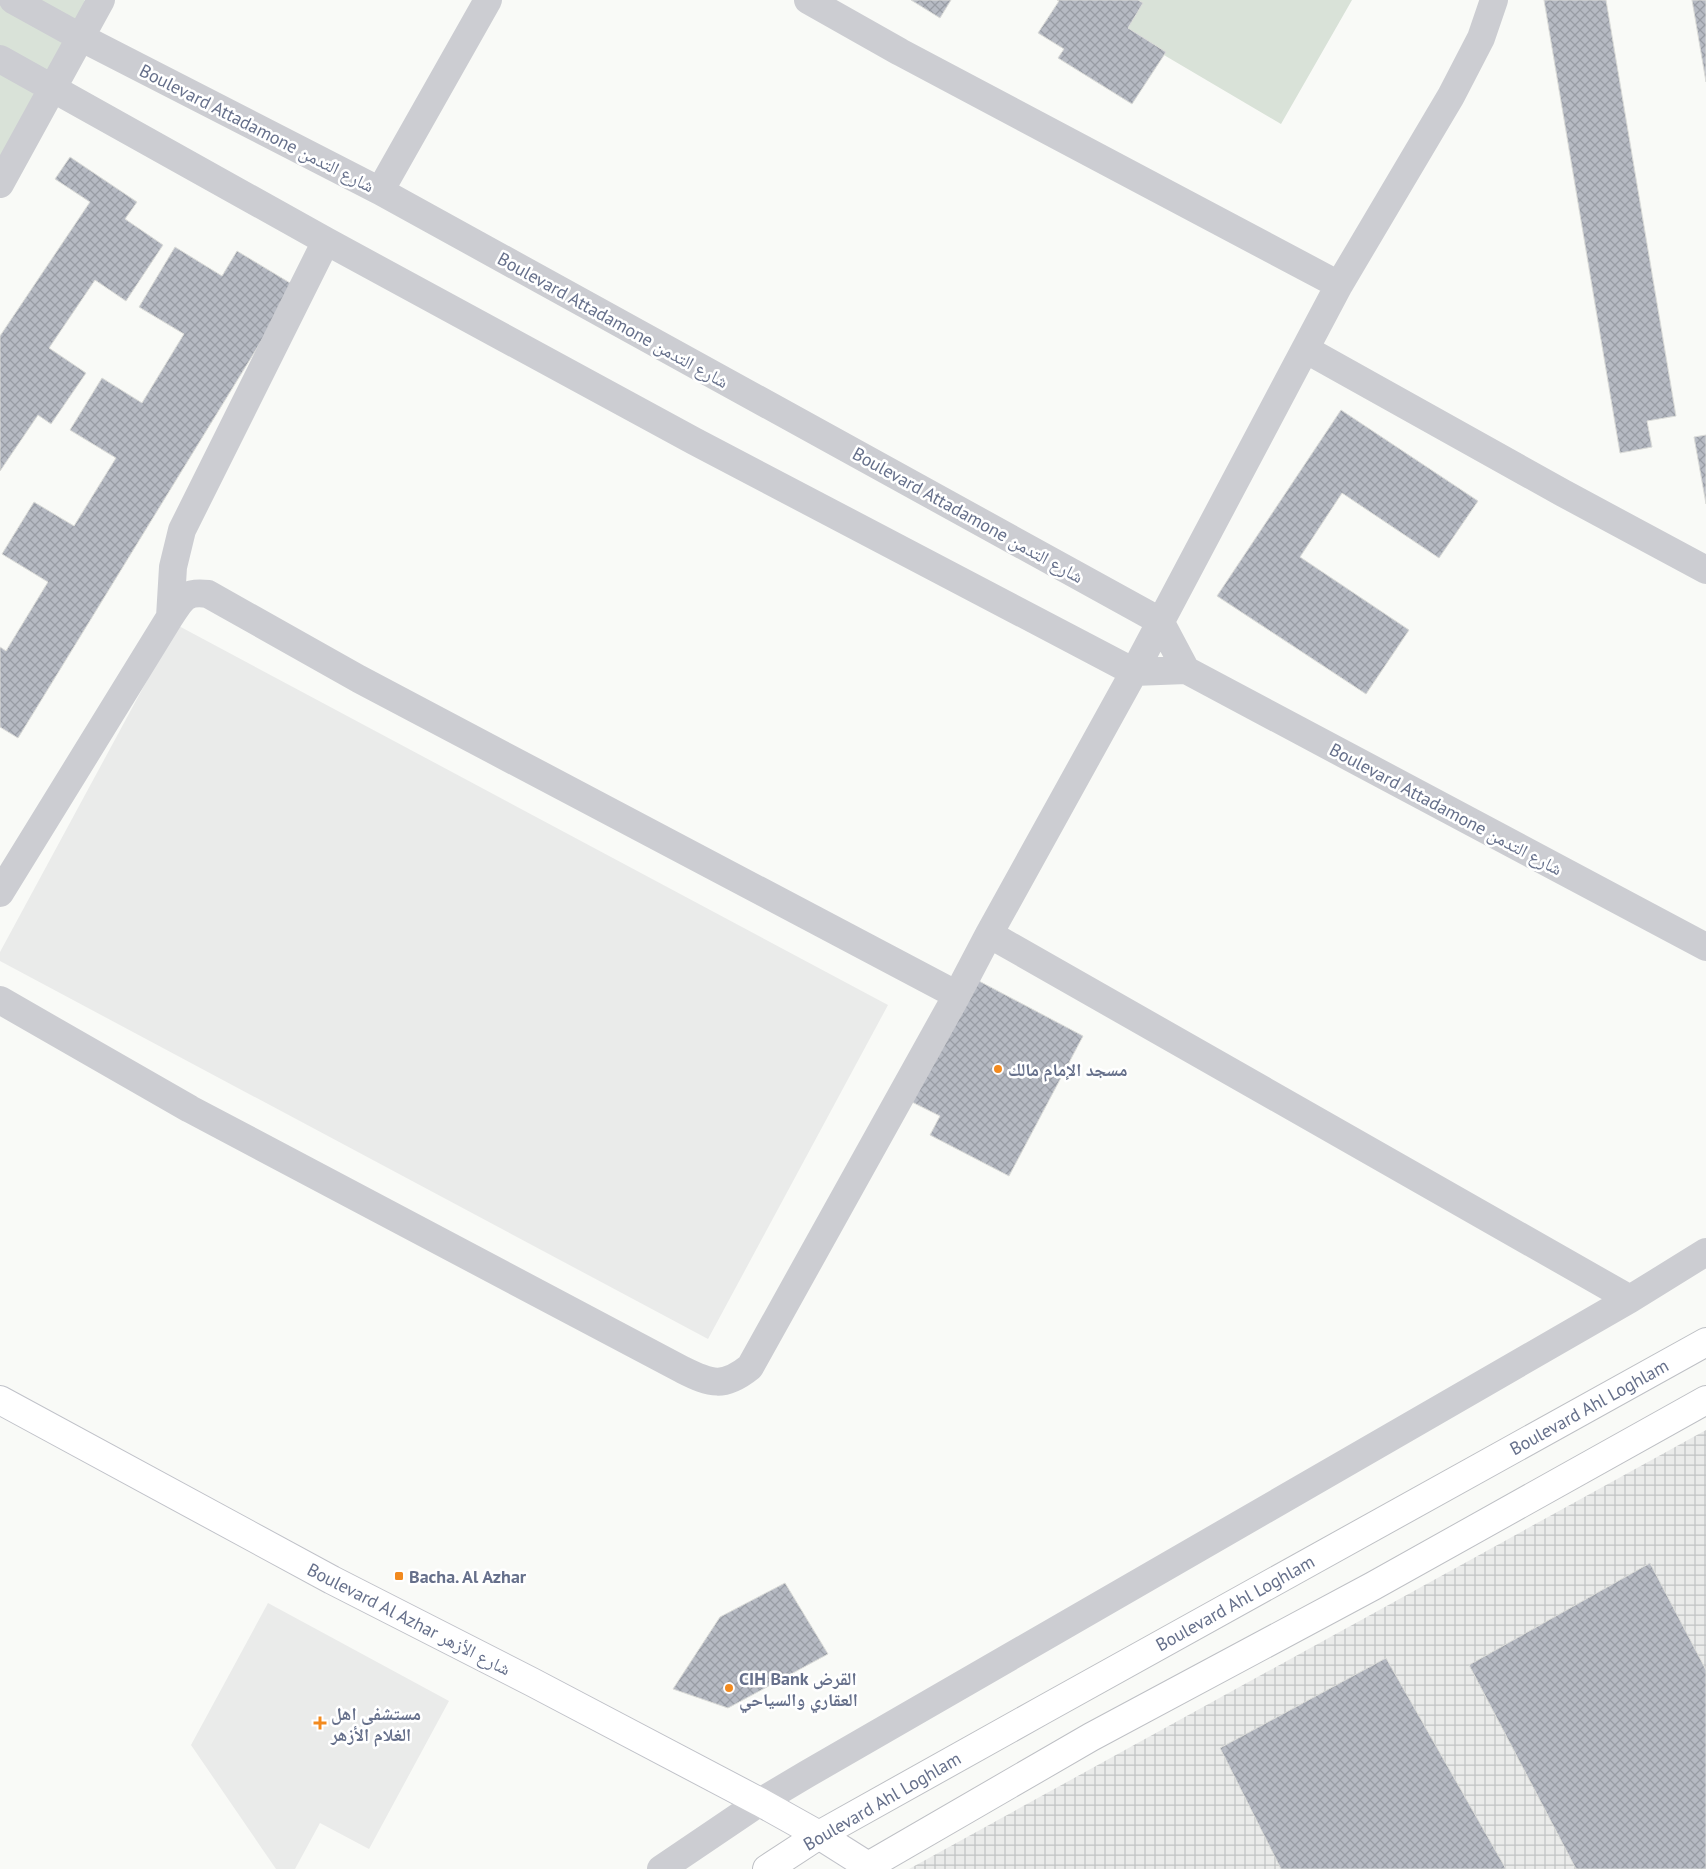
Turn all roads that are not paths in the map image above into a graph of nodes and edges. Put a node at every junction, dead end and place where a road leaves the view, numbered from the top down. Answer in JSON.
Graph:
{"nodes":[{"id":1,"x":13,"y":0,"type":"edge"},
{"id":2,"x":101,"y":0,"type":"edge"},
{"id":3,"x":488,"y":0,"type":"edge"},
{"id":4,"x":808,"y":0,"type":"edge"},
{"id":5,"x":1494,"y":0,"type":"edge"},
{"id":6,"x":80,"y":37,"type":"junction"},
{"id":7,"x":0,"y":59,"type":"edge"},
{"id":8,"x":53,"y":90,"type":"junction"},
{"id":9,"x":0,"y":184,"type":"edge"},
{"id":10,"x":380,"y":191,"type":"junction"},
{"id":11,"x":326,"y":241,"type":"junction"},
{"id":12,"x":1339,"y":285,"type":"junction"},
{"id":13,"x":1305,"y":349,"type":"junction"},
{"id":14,"x":1706,"y":570,"type":"edge"},
{"id":15,"x":170,"y":617,"type":"junction"},
{"id":16,"x":1160,"y":621,"type":"junction"},
{"id":17,"x":1186,"y":670,"type":"junction"},
{"id":18,"x":1134,"y":672,"type":"junction"},
{"id":19,"x":0,"y":894,"type":"edge"},
{"id":20,"x":989,"y":934,"type":"junction"},
{"id":21,"x":1706,"y":947,"type":"edge"},
{"id":22,"x":958,"y":995,"type":"junction"},
{"id":23,"x":0,"y":1000,"type":"edge"},
{"id":24,"x":1706,"y":1252,"type":"edge"},
{"id":25,"x":1630,"y":1299,"type":"junction"},
{"id":26,"x":1706,"y":1342,"type":"edge"},
{"id":27,"x":0,"y":1400,"type":"edge"},
{"id":28,"x":1706,"y":1400,"type":"edge"},
{"id":29,"x":760,"y":1802,"type":"junction"},
{"id":30,"x":819,"y":1835,"type":"junction"},
{"id":31,"x":868,"y":1868,"type":"edge"},
{"id":32,"x":661,"y":1869,"type":"edge"},
{"id":33,"x":767,"y":1869,"type":"edge"}],
"edges":[{"from":1,"to":6,"type":"street","name":"Boulevard Attadamone شارع التدمن"},
{"from":2,"to":6,"type":"street"},
{"from":3,"to":10,"type":"street"},
{"from":4,"to":12,"type":"street"},
{"from":5,"to":12,"type":"street"},
{"from":6,"to":8,"type":"street"},
{"from":6,"to":10,"type":"street","name":"Boulevard Attadamone شارع التدمن"},
{"from":7,"to":8,"type":"street"},
{"from":8,"to":9,"type":"street"},
{"from":8,"to":11,"type":"street"},
{"from":10,"to":16,"type":"street","name":"Boulevard Attadamone شارع التدمن"},
{"from":11,"to":15,"type":"street"},
{"from":11,"to":18,"type":"street"},
{"from":12,"to":13,"type":"street"},
{"from":13,"to":14,"type":"street"},
{"from":13,"to":16,"type":"street"},
{"from":15,"to":19,"type":"street"},
{"from":15,"to":22,"type":"street"},
{"from":16,"to":17,"type":"street"},
{"from":16,"to":18,"type":"street"},
{"from":17,"to":18,"type":"street"},
{"from":17,"to":21,"type":"street","name":"Boulevard Attadamone شارع التدمن"},
{"from":18,"to":20,"type":"street"},
{"from":20,"to":22,"type":"street"},
{"from":20,"to":25,"type":"street"},
{"from":22,"to":23,"type":"street"},
{"from":24,"to":25,"type":"street"},
{"from":25,"to":29,"type":"street"},
{"from":26,"to":30,"type":"main road","name":"Boulevard Ahl Loghlam"},
{"from":27,"to":29,"type":"main road","name":"Boulevard Al Azhar شارع الأزهر"},
{"from":28,"to":31,"type":"main road"},
{"from":29,"to":30,"type":"main road","name":"Boulevard Al Azhar شارع الأزهر"},
{"from":29,"to":32,"type":"street"},
{"from":30,"to":31,"type":"main road","name":"Boulevard Al Azhar شارع الأزهر"},
{"from":30,"to":33,"type":"main road","name":"Boulevard Ahl Loghlam"}]}
